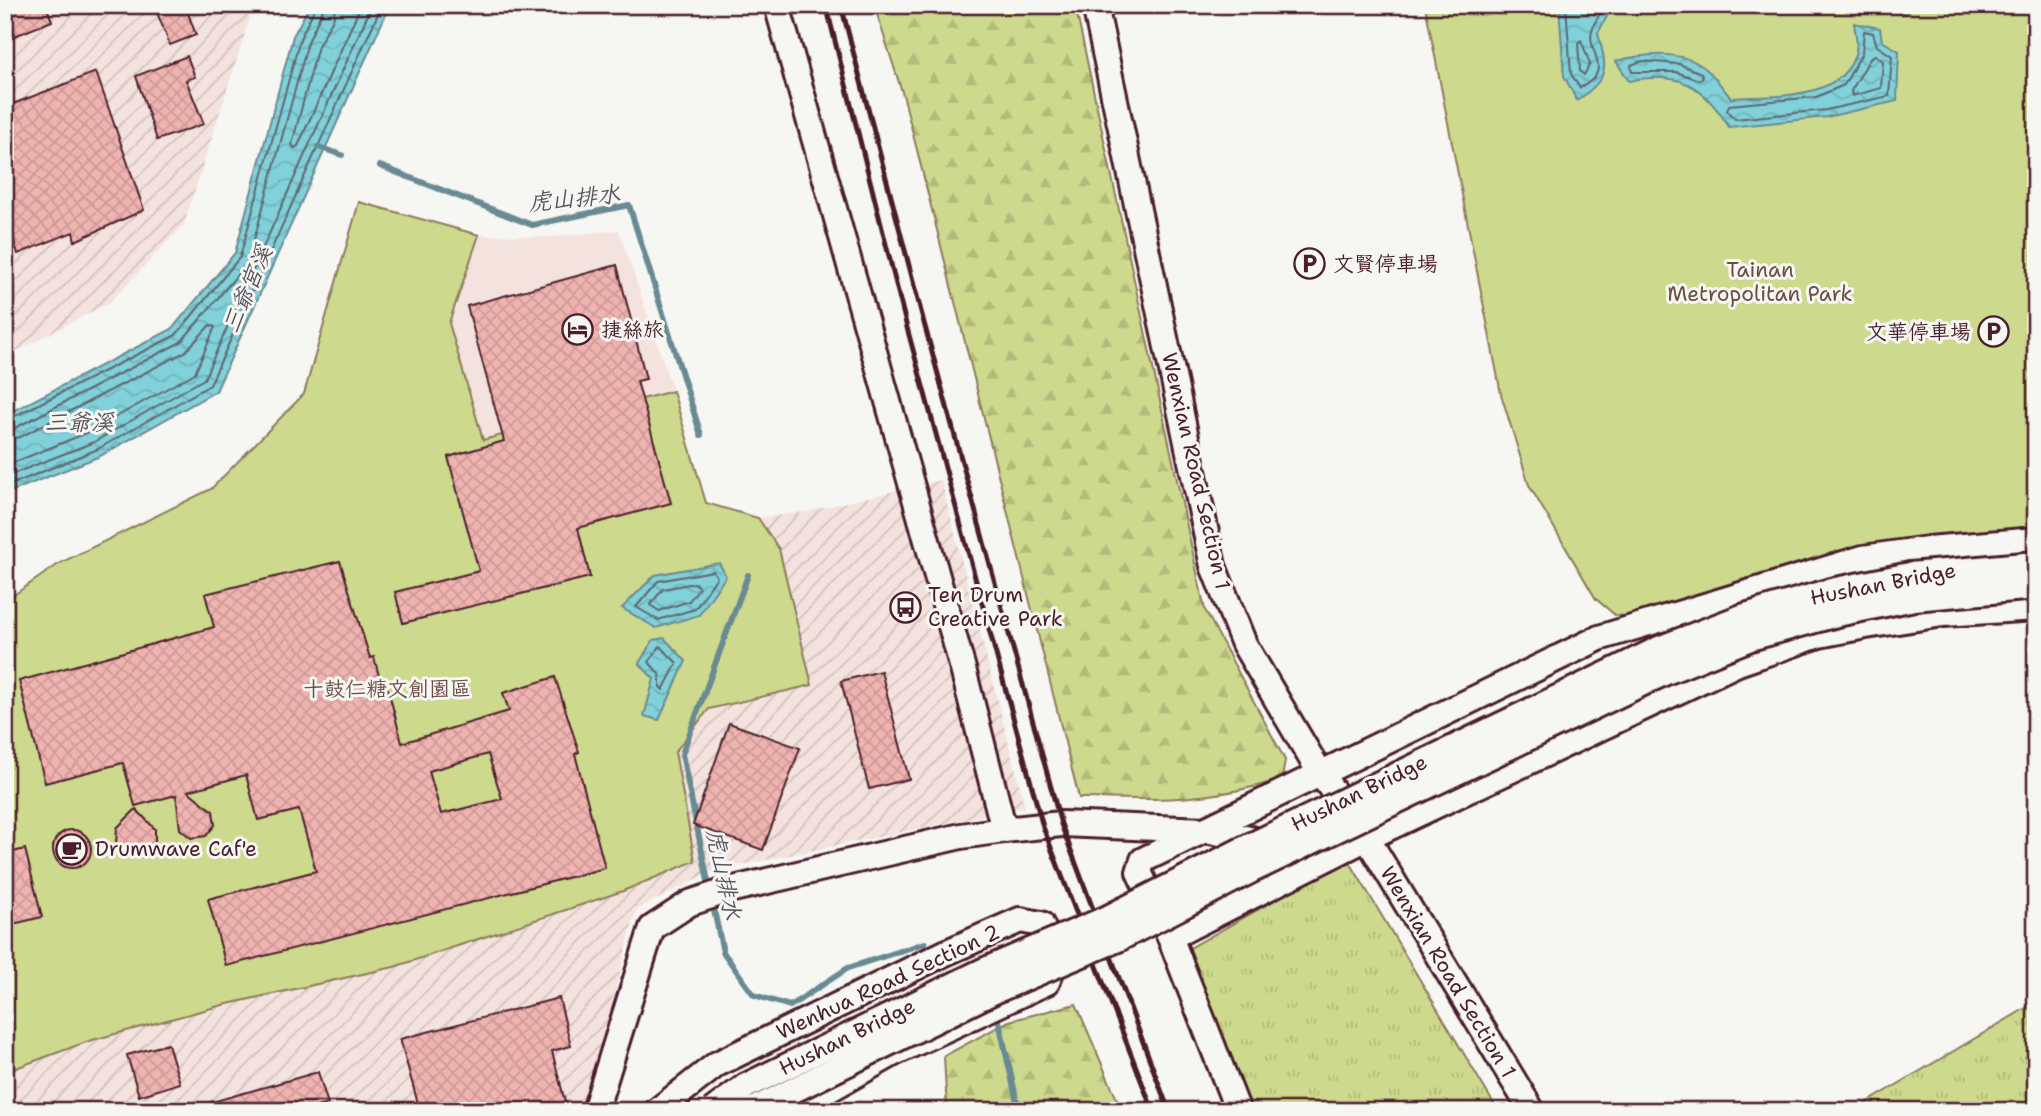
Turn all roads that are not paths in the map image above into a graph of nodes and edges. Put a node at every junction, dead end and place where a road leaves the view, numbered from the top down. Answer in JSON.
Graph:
{"nodes":[{"id":1,"x":776,"y":5,"type":"edge"},
{"id":2,"x":1095,"y":5,"type":"edge"},
{"id":3,"x":2036,"y":541,"type":"edge"},
{"id":4,"x":2036,"y":564,"type":"edge"},
{"id":5,"x":2036,"y":587,"type":"edge"},
{"id":6,"x":2036,"y":608,"type":"edge"},
{"id":7,"x":1320,"y":773,"type":"junction"},
{"id":8,"x":1004,"y":830,"type":"junction"},
{"id":9,"x":1205,"y":831,"type":"junction"},
{"id":10,"x":1367,"y":838,"type":"junction"},
{"id":11,"x":1333,"y":856,"type":"junction"},
{"id":12,"x":1170,"y":937,"type":"junction"},
{"id":13,"x":595,"y":1111,"type":"edge"},
{"id":14,"x":657,"y":1111,"type":"edge"},
{"id":15,"x":712,"y":1111,"type":"edge"},
{"id":16,"x":751,"y":1111,"type":"edge"},
{"id":17,"x":791,"y":1111,"type":"edge"},
{"id":18,"x":1238,"y":1111,"type":"edge"},
{"id":19,"x":1532,"y":1111,"type":"edge"}],
"edges":[{"from":1,"to":8,"type":"street"},
{"from":2,"to":7,"type":"street","name":"Wenxian Road Section 1"},
{"from":3,"to":7,"type":"street"},
{"from":4,"to":15,"type":"street","name":"Hushan Bridge","bridge":true},
{"from":5,"to":16,"type":"street","name":"Hushan Bridge","bridge":true},
{"from":6,"to":10,"type":"street"},
{"from":7,"to":9,"type":"street"},
{"from":7,"to":10,"type":"street","name":"Wenxian Road Section 1"},
{"from":8,"to":9,"type":"street"},
{"from":8,"to":13,"type":"street"},
{"from":9,"to":11,"type":"street"},
{"from":9,"to":12,"type":"street"},
{"from":10,"to":11,"type":"street"},
{"from":10,"to":19,"type":"street","name":"Wenxian Road Section 1"},
{"from":11,"to":12,"type":"street"},
{"from":12,"to":18,"type":"street"},
{"from":14,"to":17,"type":"street","name":"Wenhua Road Section 2"}]}
